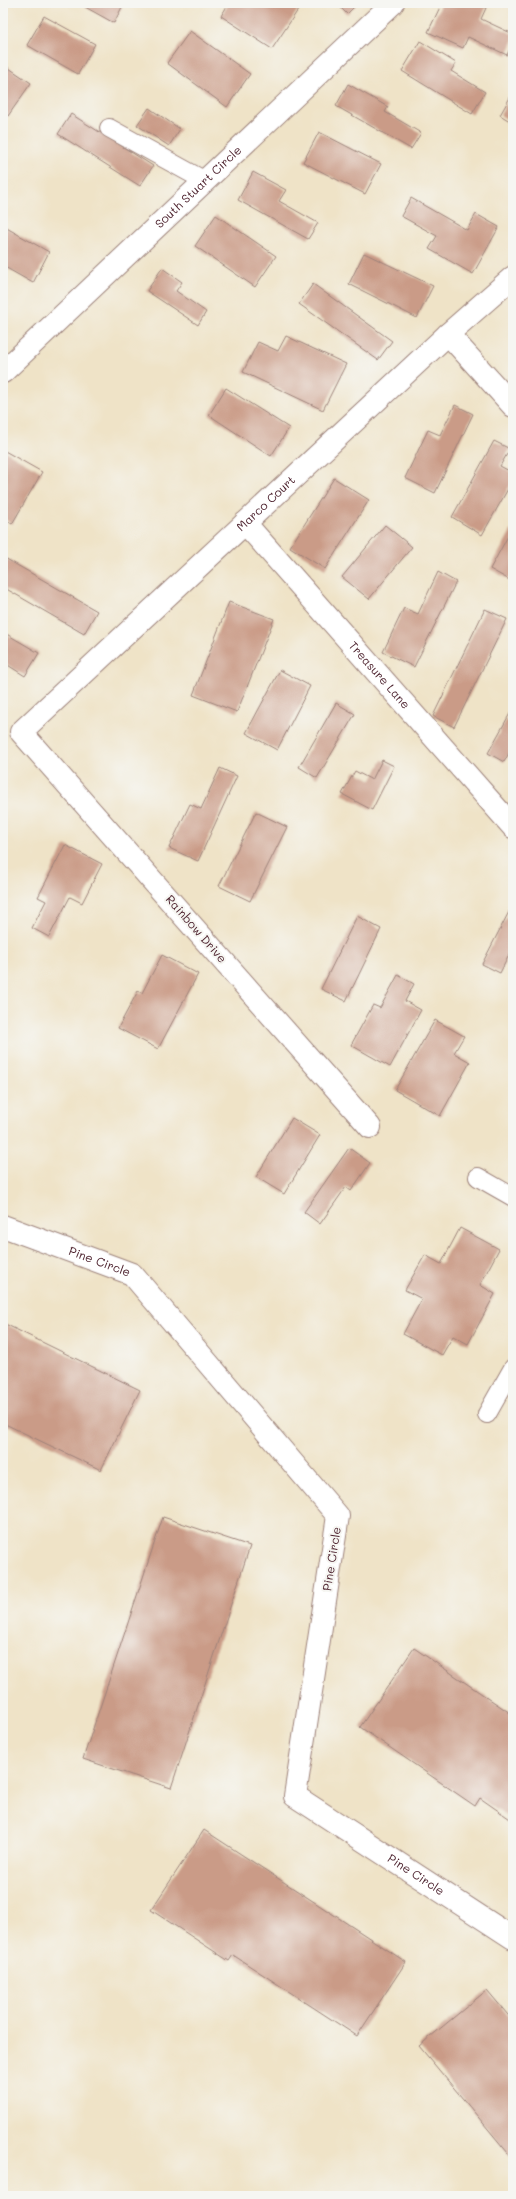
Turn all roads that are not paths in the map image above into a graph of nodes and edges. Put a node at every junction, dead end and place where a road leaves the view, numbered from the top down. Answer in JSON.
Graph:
{"nodes":[{"id":1,"x":393,"y":3,"type":"edge"},
{"id":2,"x":109,"y":128,"type":"dead end"},
{"id":3,"x":205,"y":181,"type":"junction"},
{"id":4,"x":513,"y":277,"type":"edge"},
{"id":5,"x":448,"y":334,"type":"junction"},
{"id":6,"x":3,"y":372,"type":"edge"},
{"id":7,"x":513,"y":406,"type":"edge"},
{"id":8,"x":245,"y":524,"type":"junction"},
{"id":9,"x":21,"y":732,"type":"joint"},
{"id":10,"x":513,"y":828,"type":"edge"},
{"id":11,"x":370,"y":1127,"type":"dead end"},
{"id":12,"x":478,"y":1177,"type":"dead end"},
{"id":13,"x":513,"y":1197,"type":"edge"},
{"id":14,"x":3,"y":1226,"type":"edge"},
{"id":15,"x":513,"y":1368,"type":"edge"},
{"id":16,"x":487,"y":1414,"type":"dead end"},
{"id":17,"x":513,"y":1938,"type":"edge"}],
"edges":[{"from":1,"to":3,"type":"street","name":"South Stuart Circle"},
{"from":2,"to":3,"type":"lane"},
{"from":3,"to":6,"type":"street","name":"South Stuart Circle"},
{"from":4,"to":5,"type":"street","name":"Marco Court"},
{"from":5,"to":7,"type":"street"},
{"from":5,"to":8,"type":"street","name":"Marco Court"},
{"from":8,"to":9,"type":"street","name":"Marco Court"},
{"from":8,"to":10,"type":"street","name":"Treasure Lane"},
{"from":9,"to":11,"type":"street","name":"Rainbow Drive"},
{"from":12,"to":13,"type":"lane"},
{"from":14,"to":17,"type":"street","name":"Pine Circle"},
{"from":15,"to":16,"type":"lane"}]}
